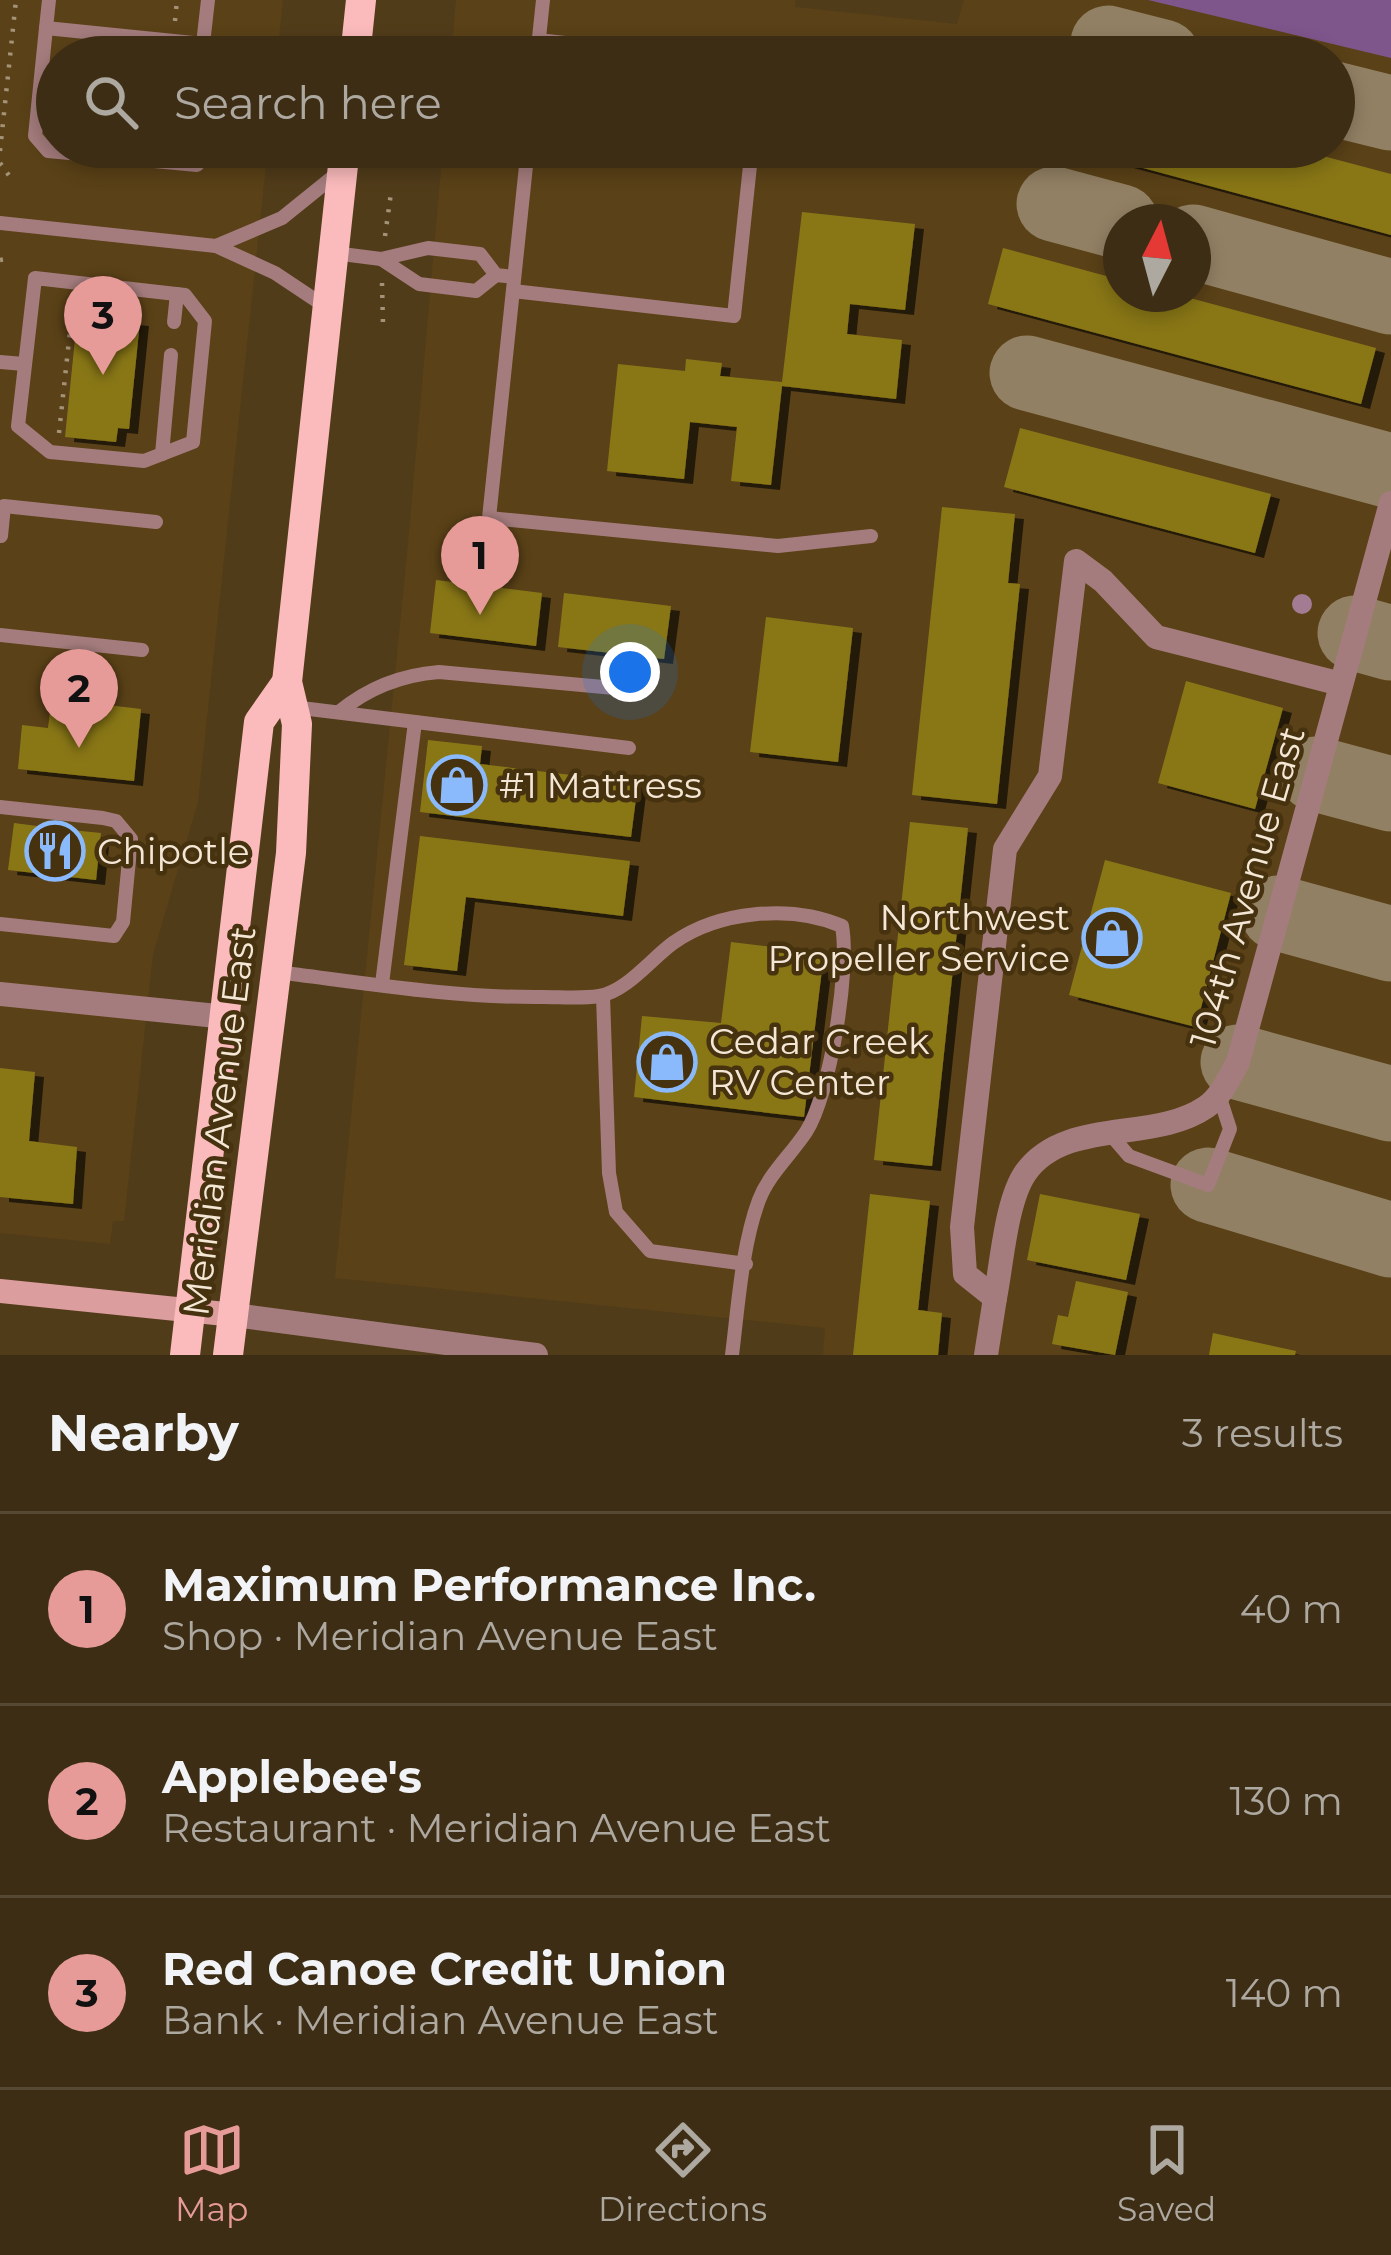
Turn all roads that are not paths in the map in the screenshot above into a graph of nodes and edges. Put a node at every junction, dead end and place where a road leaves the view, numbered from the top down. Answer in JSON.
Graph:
{"nodes":[{"id":1,"x":49,"y":0,"type":"edge"},
{"id":2,"x":208,"y":0,"type":"edge"},
{"id":3,"x":361,"y":0,"type":"edge"},
{"id":4,"x":543,"y":0,"type":"edge"},
{"id":5,"x":46,"y":28,"type":"junction"},
{"id":6,"x":45,"y":36,"type":"edge"},
{"id":7,"x":124,"y":36,"type":"edge"},
{"id":8,"x":204,"y":36,"type":"edge"},
{"id":9,"x":357,"y":36,"type":"edge"},
{"id":10,"x":538,"y":36,"type":"edge"},
{"id":11,"x":334,"y":168,"type":"edge"},
{"id":12,"x":343,"y":168,"type":"edge"},
{"id":13,"x":526,"y":168,"type":"edge"},
{"id":14,"x":750,"y":168,"type":"edge"},
{"id":15,"x":0,"y":224,"type":"edge"},
{"id":16,"x":216,"y":246,"type":"junction"},
{"id":17,"x":333,"y":253,"type":"junction"},
{"id":18,"x":381,"y":259,"type":"junction"},
{"id":19,"x":496,"y":274,"type":"junction"},
{"id":20,"x":513,"y":285,"type":"junction"},
{"id":21,"x":177,"y":294,"type":"junction"},
{"id":22,"x":327,"y":308,"type":"junction"},
{"id":23,"x":174,"y":322,"type":"dead end"},
{"id":24,"x":171,"y":355,"type":"dead end"},
{"id":25,"x":0,"y":362,"type":"edge"},
{"id":26,"x":24,"y":364,"type":"junction"},
{"id":27,"x":162,"y":454,"type":"junction"},
{"id":28,"x":1391,"y":503,"type":"edge"},
{"id":29,"x":156,"y":522,"type":"dead end"},
{"id":30,"x":871,"y":536,"type":"dead end"},
{"id":31,"x":0,"y":538,"type":"edge"},
{"id":32,"x":0,"y":635,"type":"edge"},
{"id":33,"x":142,"y":650,"type":"dead end"},
{"id":34,"x":1341,"y":684,"type":"junction"},
{"id":35,"x":636,"y":690,"type":"dead end"},
{"id":36,"x":290,"y":694,"type":"junction"},
{"id":37,"x":339,"y":712,"type":"junction"},
{"id":38,"x":415,"y":722,"type":"junction"},
{"id":39,"x":629,"y":748,"type":"dead end"},
{"id":40,"x":0,"y":807,"type":"edge"},
{"id":41,"x":0,"y":924,"type":"edge"},
{"id":42,"x":277,"y":972,"type":"junction"},
{"id":43,"x":382,"y":984,"type":"junction"},
{"id":44,"x":0,"y":994,"type":"edge"},
{"id":45,"x":603,"y":996,"type":"junction"},
{"id":46,"x":227,"y":1017,"type":"junction"},
{"id":47,"x":1219,"y":1095,"type":"junction"},
{"id":48,"x":1110,"y":1134,"type":"junction"},
{"id":49,"x":746,"y":1264,"type":"junction"},
{"id":50,"x":0,"y":1291,"type":"edge"},
{"id":51,"x":995,"y":1298,"type":"junction"},
{"id":52,"x":190,"y":1309,"type":"junction"},
{"id":53,"x":235,"y":1315,"type":"junction"},
{"id":54,"x":184,"y":1355,"type":"edge"},
{"id":55,"x":228,"y":1355,"type":"edge"},
{"id":56,"x":536,"y":1355,"type":"edge"},
{"id":57,"x":732,"y":1355,"type":"edge"},
{"id":58,"x":986,"y":1355,"type":"edge"}],
"edges":[{"from":1,"to":5,"type":"lane"},
{"from":2,"to":8,"type":"lane"},
{"from":3,"to":9,"type":"main road"},
{"from":4,"to":10,"type":"lane"},
{"from":5,"to":6,"type":"lane"},
{"from":5,"to":7,"type":"lane"},
{"from":11,"to":16,"type":"lane"},
{"from":12,"to":17,"type":"main road","name":"Meridian Avenue East"},
{"from":13,"to":20,"type":"lane"},
{"from":14,"to":20,"type":"lane"},
{"from":15,"to":16,"type":"lane"},
{"from":16,"to":22,"type":"lane"},
{"from":17,"to":18,"type":"lane"},
{"from":17,"to":22,"type":"main road","name":"Meridian Avenue East"},
{"from":18,"to":19,"type":"lane"},
{"from":18,"to":19,"type":"lane"},
{"from":19,"to":20,"type":"lane"},
{"from":20,"to":30,"type":"lane"},
{"from":21,"to":23,"type":"lane"},
{"from":21,"to":26,"type":"lane"},
{"from":21,"to":27,"type":"lane"},
{"from":22,"to":36,"type":"main road","name":"Meridian Avenue East"},
{"from":24,"to":27,"type":"lane"},
{"from":25,"to":26,"type":"lane"},
{"from":26,"to":27,"type":"lane"},
{"from":28,"to":34,"type":"street","name":"104th Avenue East"},
{"from":29,"to":31,"type":"lane"},
{"from":32,"to":33,"type":"lane"},
{"from":34,"to":47,"type":"street","name":"104th Avenue East"},
{"from":34,"to":51,"type":"street"},
{"from":35,"to":37,"type":"lane"},
{"from":36,"to":37,"type":"lane"},
{"from":36,"to":42,"type":"main road","name":"Meridian Avenue East"},
{"from":36,"to":46,"type":"main road","name":"Meridian Avenue East"},
{"from":37,"to":38,"type":"lane"},
{"from":38,"to":39,"type":"lane"},
{"from":38,"to":43,"type":"lane"},
{"from":40,"to":41,"type":"lane"},
{"from":42,"to":43,"type":"lane"},
{"from":42,"to":53,"type":"main road","name":"Meridian Avenue East"},
{"from":43,"to":45,"type":"lane"},
{"from":44,"to":46,"type":"street"},
{"from":45,"to":49,"type":"lane"},
{"from":45,"to":49,"type":"lane"},
{"from":46,"to":52,"type":"main road","name":"Meridian Avenue East"},
{"from":47,"to":48,"type":"street","name":"104th Avenue East"},
{"from":47,"to":48,"type":"lane"},
{"from":48,"to":51,"type":"street","name":"104th Avenue East"},
{"from":49,"to":57,"type":"lane"},
{"from":50,"to":52,"type":"street"},
{"from":51,"to":58,"type":"street"},
{"from":52,"to":53,"type":"street"},
{"from":52,"to":54,"type":"main road","name":"Meridian Avenue East"},
{"from":53,"to":55,"type":"main road","name":"Meridian Avenue East"},
{"from":53,"to":56,"type":"street"}]}
